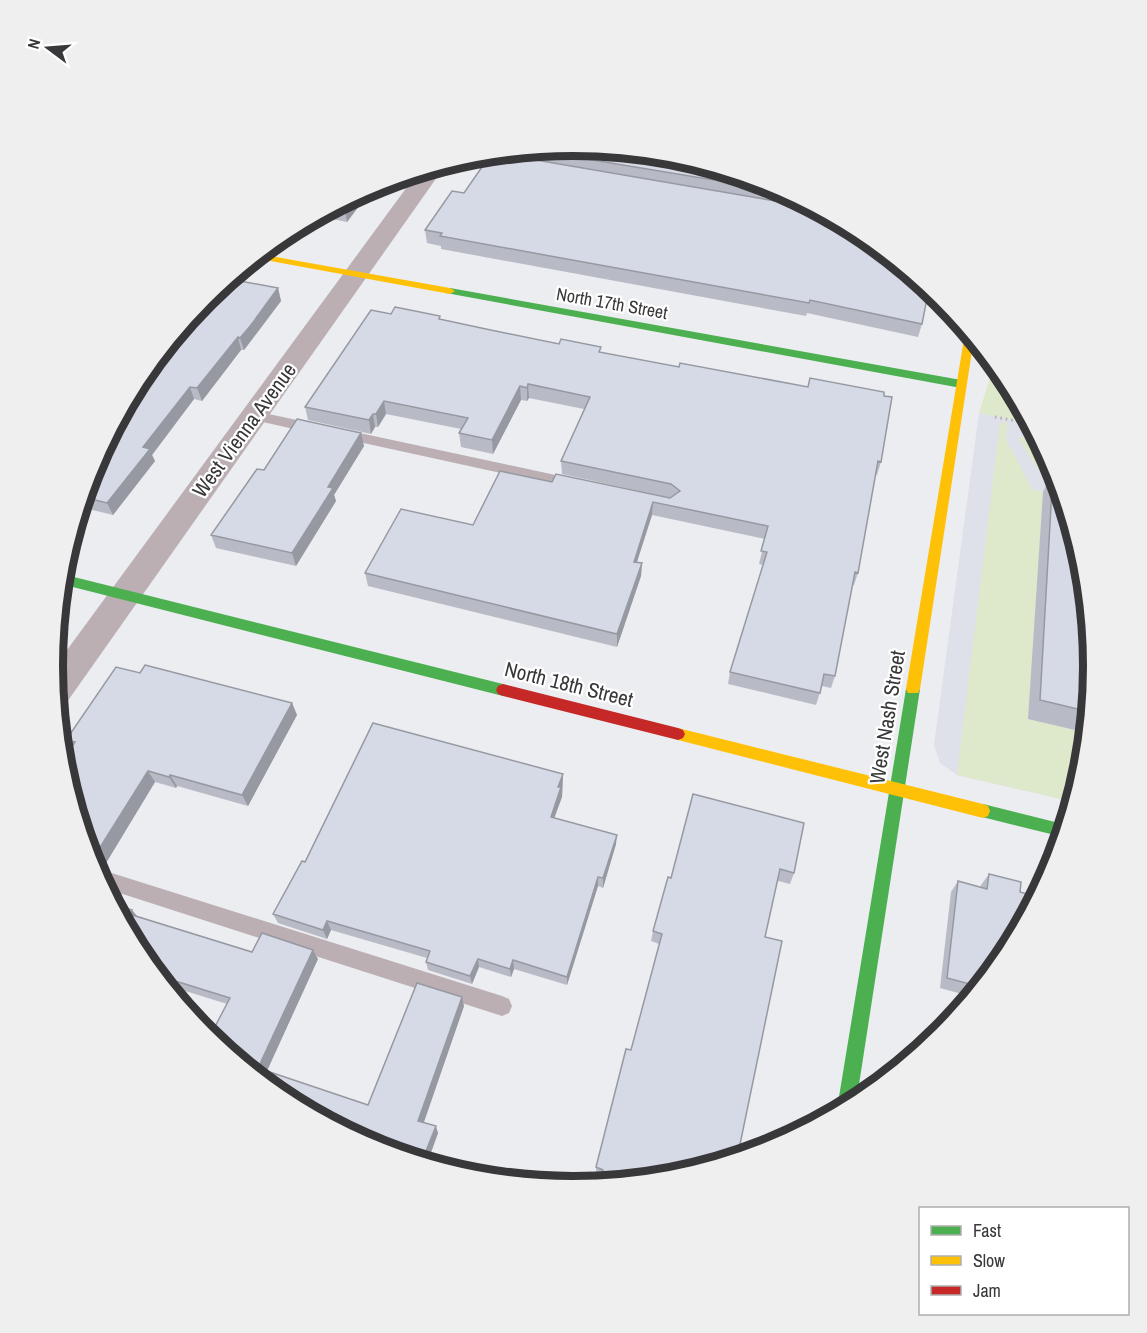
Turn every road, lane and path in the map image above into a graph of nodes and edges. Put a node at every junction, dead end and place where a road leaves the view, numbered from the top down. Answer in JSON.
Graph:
{"nodes":[{"id":1,"x":496,"y":162,"type":"edge"},
{"id":2,"x":521,"y":166,"type":"edge"},
{"id":3,"x":425,"y":178,"type":"edge"},
{"id":4,"x":267,"y":258,"type":"edge"},
{"id":5,"x":356,"y":274,"type":"junction"},
{"id":6,"x":968,"y":343,"type":"edge"},
{"id":7,"x":961,"y":384,"type":"junction"},
{"id":8,"x":254,"y":416,"type":"junction"},
{"id":9,"x":995,"y":417,"type":"dead end"},
{"id":10,"x":1022,"y":422,"type":"edge"},
{"id":11,"x":588,"y":487,"type":"edge"},
{"id":12,"x":70,"y":581,"type":"edge"},
{"id":13,"x":125,"y":595,"type":"junction"},
{"id":14,"x":63,"y":680,"type":"edge"},
{"id":15,"x":897,"y":788,"type":"junction"},
{"id":16,"x":1058,"y":829,"type":"edge"},
{"id":17,"x":111,"y":882,"type":"edge"},
{"id":18,"x":502,"y":1006,"type":"dead end"},
{"id":19,"x":848,"y":1097,"type":"edge"}],
"edges":[{"from":1,"to":2,"type":"lane"},
{"from":3,"to":5,"type":"street","name":"West Vienna Avenue"},
{"from":4,"to":5,"type":"street","name":"North 17th Street"},
{"from":5,"to":7,"type":"street","name":"North 17th Street"},
{"from":5,"to":8,"type":"street","name":"West Vienna Avenue"},
{"from":6,"to":7,"type":"street","name":"West Nash Street"},
{"from":7,"to":15,"type":"street","name":"West Nash Street"},
{"from":8,"to":11,"type":"lane"},
{"from":8,"to":13,"type":"street","name":"West Vienna Avenue"},
{"from":9,"to":10,"type":"path"},
{"from":12,"to":13,"type":"street","name":"North 18th Street"},
{"from":13,"to":14,"type":"street","name":"West Vienna Avenue"},
{"from":13,"to":15,"type":"street","name":"North 18th Street"},
{"from":15,"to":16,"type":"street","name":"North 18th Street"},
{"from":15,"to":19,"type":"street","name":"West Nash Street"},
{"from":17,"to":18,"type":"lane"}]}
